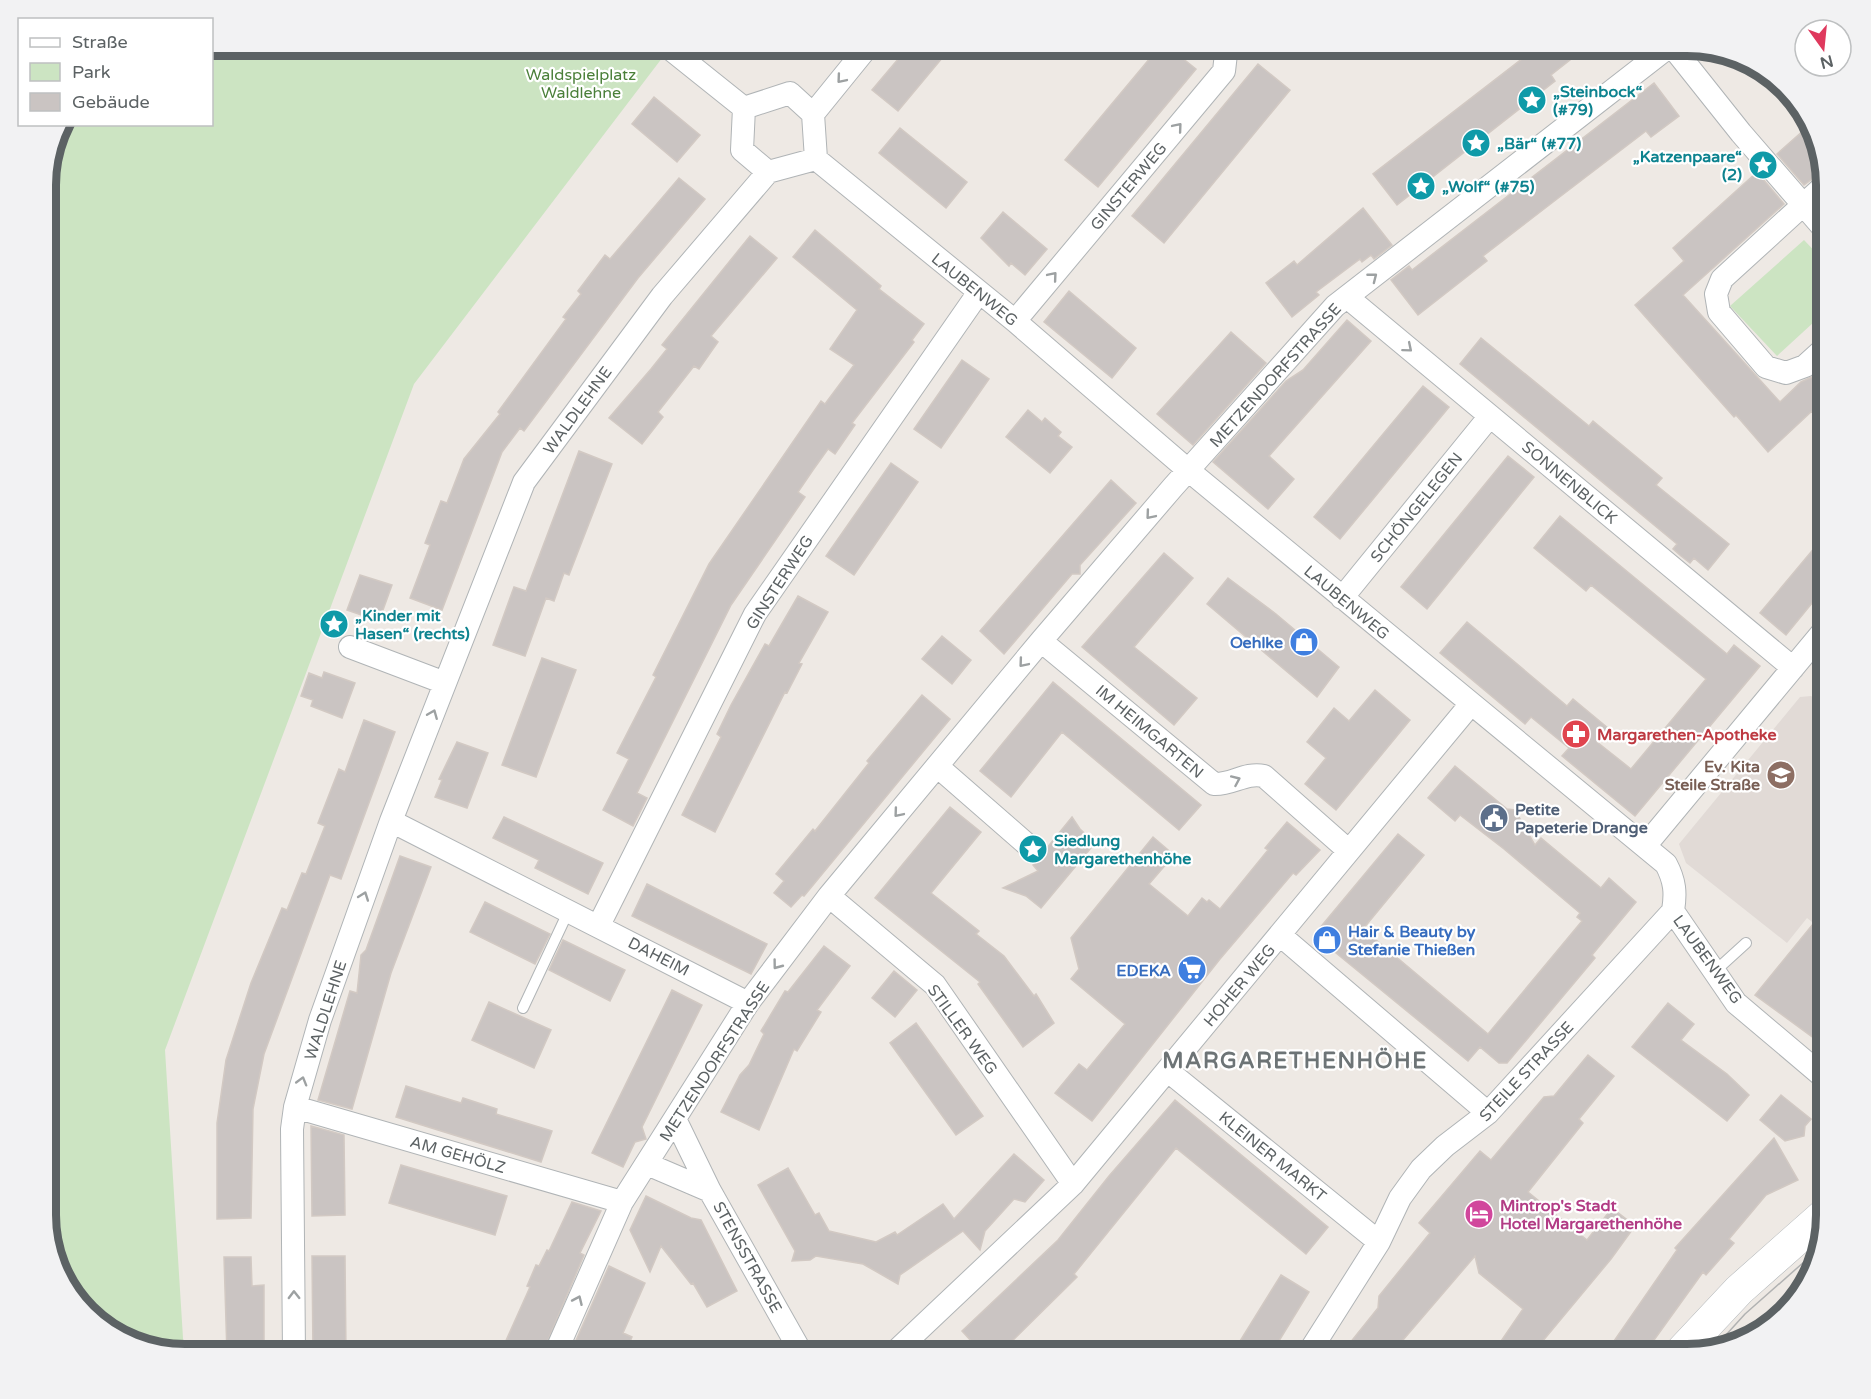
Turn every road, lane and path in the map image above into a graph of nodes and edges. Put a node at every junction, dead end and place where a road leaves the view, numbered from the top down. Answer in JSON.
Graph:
{"nodes":[{"id":1,"x":679,"y":56,"type":"edge"},
{"id":2,"x":860,"y":56,"type":"edge"},
{"id":3,"x":1226,"y":56,"type":"edge"},
{"id":4,"x":1657,"y":56,"type":"edge"},
{"id":5,"x":1680,"y":56,"type":"edge"},
{"id":6,"x":744,"y":108,"type":"junction"},
{"id":7,"x":813,"y":114,"type":"junction"},
{"id":8,"x":816,"y":159,"type":"junction"},
{"id":9,"x":768,"y":172,"type":"junction"},
{"id":10,"x":1816,"y":193,"type":"edge"},
{"id":11,"x":1803,"y":204,"type":"junction"},
{"id":12,"x":1816,"y":219,"type":"edge"},
{"id":13,"x":979,"y":292,"type":"junction"},
{"id":14,"x":1347,"y":297,"type":"junction"},
{"id":15,"x":1015,"y":321,"type":"junction"},
{"id":16,"x":1816,"y":356,"type":"edge"},
{"id":17,"x":1490,"y":416,"type":"junction"},
{"id":18,"x":1188,"y":470,"type":"junction"},
{"id":19,"x":1342,"y":598,"type":"junction"},
{"id":20,"x":1816,"y":640,"type":"edge"},
{"id":21,"x":1041,"y":641,"type":"junction"},
{"id":22,"x":350,"y":647,"type":"dead end"},
{"id":23,"x":1793,"y":668,"type":"junction"},
{"id":24,"x":445,"y":683,"type":"junction"},
{"id":25,"x":1470,"y":705,"type":"junction"},
{"id":26,"x":937,"y":766,"type":"junction"},
{"id":27,"x":391,"y":821,"type":"junction"},
{"id":28,"x":1645,"y":846,"type":"junction"},
{"id":29,"x":1031,"y":848,"type":"dead end"},
{"id":30,"x":1349,"y":851,"type":"junction"},
{"id":31,"x":829,"y":896,"type":"junction"},
{"id":32,"x":569,"y":910,"type":"junction"},
{"id":33,"x":1672,"y":912,"type":"junction"},
{"id":34,"x":599,"y":925,"type":"junction"},
{"id":35,"x":1280,"y":935,"type":"junction"},
{"id":36,"x":1746,"y":943,"type":"dead end"},
{"id":37,"x":1713,"y":973,"type":"junction"},
{"id":38,"x":748,"y":1003,"type":"junction"},
{"id":39,"x":523,"y":1008,"type":"dead end"},
{"id":40,"x":1168,"y":1071,"type":"junction"},
{"id":41,"x":1816,"y":1071,"type":"edge"},
{"id":42,"x":294,"y":1107,"type":"junction"},
{"id":43,"x":1488,"y":1113,"type":"junction"},
{"id":44,"x":676,"y":1121,"type":"junction"},
{"id":45,"x":647,"y":1164,"type":"junction"},
{"id":46,"x":1073,"y":1184,"type":"junction"},
{"id":47,"x":710,"y":1191,"type":"junction"},
{"id":48,"x":622,"y":1202,"type":"junction"},
{"id":49,"x":1815,"y":1223,"type":"edge"},
{"id":50,"x":1379,"y":1242,"type":"junction"},
{"id":51,"x":294,"y":1344,"type":"edge"},
{"id":52,"x":559,"y":1344,"type":"edge"},
{"id":53,"x":796,"y":1344,"type":"edge"},
{"id":54,"x":904,"y":1344,"type":"edge"},
{"id":55,"x":1316,"y":1344,"type":"edge"},
{"id":56,"x":1689,"y":1344,"type":"edge"}],
"edges":[{"from":1,"to":6,"type":"street"},
{"from":2,"to":7,"type":"street","one_way":true},
{"from":15,"to":3,"type":"street","name":"GINSTERWEG","one_way":true},
{"from":14,"to":4,"type":"street","name":"METZENDORFSTRASSE","one_way":true},
{"from":5,"to":11,"type":"street"},
{"from":6,"to":7,"type":"street"},
{"from":6,"to":9,"type":"street"},
{"from":7,"to":8,"type":"street"},
{"from":8,"to":9,"type":"street"},
{"from":8,"to":13,"type":"street","name":"LAUBENWEG"},
{"from":9,"to":24,"type":"street","name":"WALDLEHNE"},
{"from":10,"to":11,"type":"street"},
{"from":11,"to":12,"type":"street"},
{"from":11,"to":16,"type":"street"},
{"from":13,"to":15,"type":"street","name":"LAUBENWEG"},
{"from":13,"to":34,"type":"street","name":"GINSTERWEG"},
{"from":14,"to":17,"type":"street","name":"SONNENBLICK","one_way":true},
{"from":14,"to":18,"type":"street","name":"METZENDORFSTRASSE"},
{"from":15,"to":18,"type":"street","name":"LAUBENWEG"},
{"from":17,"to":19,"type":"street","name":"SCHÖNGELEGEN"},
{"from":17,"to":23,"type":"street","name":"SONNENBLICK"},
{"from":18,"to":19,"type":"street","name":"LAUBENWEG"},
{"from":18,"to":21,"type":"street","name":"METZENDORFSTRASSE","one_way":true},
{"from":19,"to":25,"type":"street","name":"LAUBENWEG"},
{"from":20,"to":23,"type":"street"},
{"from":21,"to":26,"type":"street","name":"METZENDORFSTRASSE","one_way":true},
{"from":21,"to":30,"type":"street","name":"IM HEIMGARTEN","one_way":true},
{"from":22,"to":24,"type":"street"},
{"from":23,"to":28,"type":"street"},
{"from":27,"to":24,"type":"street","name":"WALDLEHNE","one_way":true},
{"from":25,"to":28,"type":"street","name":"LAUBENWEG"},
{"from":25,"to":30,"type":"street","name":"HOHER WEG"},
{"from":26,"to":29,"type":"street"},
{"from":26,"to":31,"type":"street","name":"METZENDORFSTRASSE","one_way":true},
{"from":27,"to":32,"type":"street","name":"DAHEIM"},
{"from":42,"to":27,"type":"street","name":"WALDLEHNE","one_way":true},
{"from":28,"to":33,"type":"street","name":"LAUBENWEG"},
{"from":30,"to":35,"type":"street","name":"HOHER WEG"},
{"from":31,"to":38,"type":"street","name":"METZENDORFSTRASSE","one_way":true},
{"from":31,"to":46,"type":"street","name":"STILLER WEG"},
{"from":32,"to":34,"type":"street","name":"DAHEIM"},
{"from":32,"to":39,"type":"lane"},
{"from":33,"to":37,"type":"street","name":"LAUBENWEG"},
{"from":33,"to":43,"type":"street","name":"STEILE STRASSE"},
{"from":34,"to":38,"type":"street","name":"DAHEIM"},
{"from":35,"to":40,"type":"street","name":"HOHER WEG"},
{"from":35,"to":43,"type":"street"},
{"from":36,"to":37,"type":"lane"},
{"from":37,"to":41,"type":"street","name":"LAUBENWEG"},
{"from":38,"to":44,"type":"street","name":"METZENDORFSTRASSE"},
{"from":40,"to":46,"type":"street","name":"HOHER WEG"},
{"from":40,"to":50,"type":"street","name":"KLEINER MARKT"},
{"from":42,"to":48,"type":"street","name":"AM GEHÖLZ"},
{"from":51,"to":42,"type":"street","name":"WALDLEHNE","one_way":true},
{"from":43,"to":50,"type":"street","name":"STEILE STRASSE"},
{"from":44,"to":45,"type":"street","name":"METZENDORFSTRASSE"},
{"from":44,"to":47,"type":"street","name":"STENSSTRASSE"},
{"from":45,"to":47,"type":"street","name":"STENSSTRASSE"},
{"from":45,"to":48,"type":"street","name":"METZENDORFSTRASSE"},
{"from":46,"to":54,"type":"street","name":"HOHER WEG"},
{"from":47,"to":53,"type":"street","name":"STENSSTRASSE"},
{"from":52,"to":48,"type":"street","name":"METZENDORFSTRASSE","one_way":true},
{"from":49,"to":56,"type":"street"},
{"from":50,"to":55,"type":"street","name":"STEILE STRASSE"}]}
